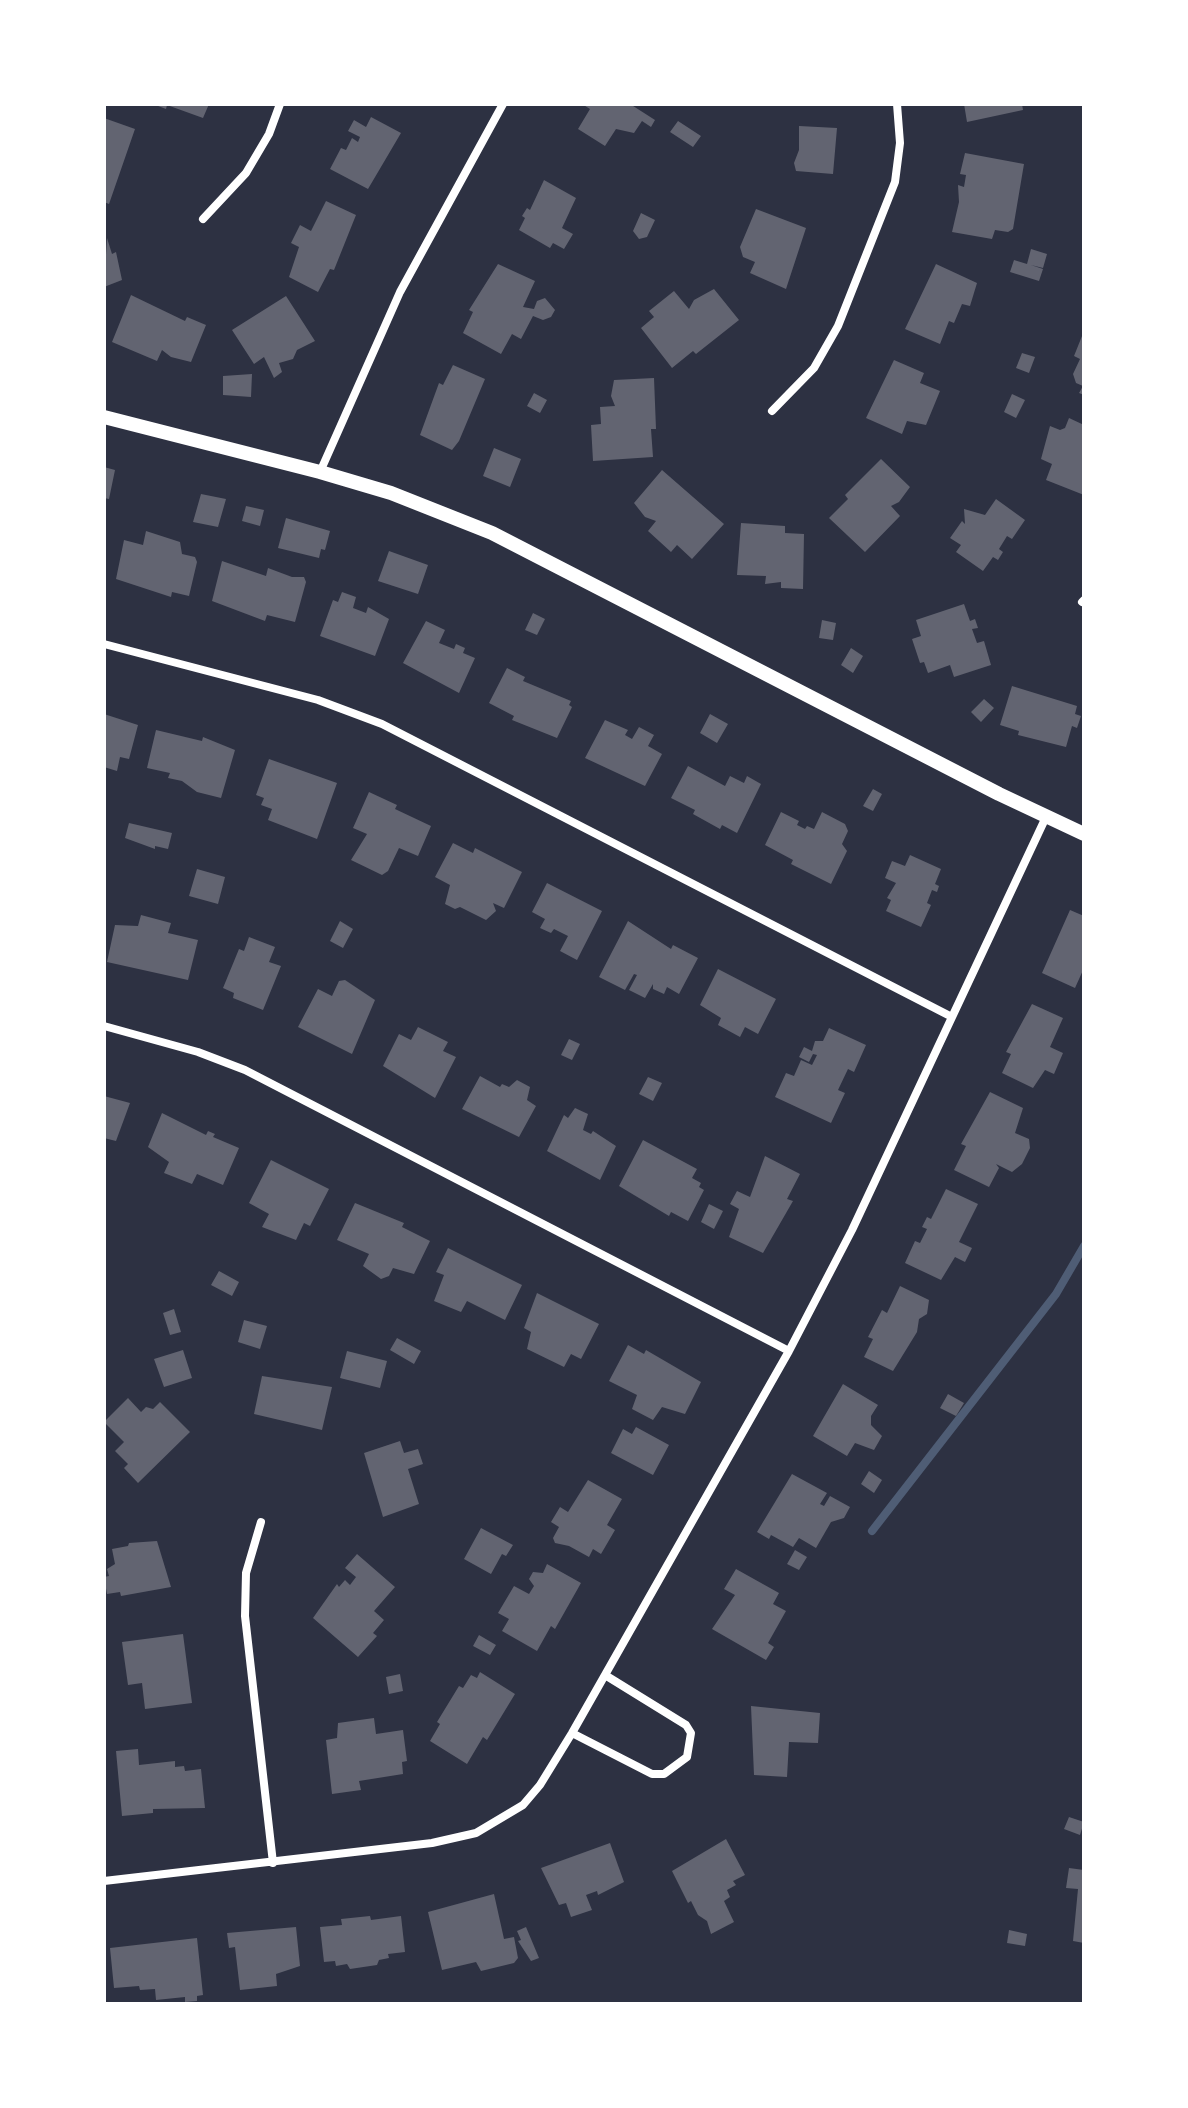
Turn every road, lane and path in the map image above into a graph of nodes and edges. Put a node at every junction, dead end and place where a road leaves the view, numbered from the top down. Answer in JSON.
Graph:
{"nodes":[{"id":1,"x":280,"y":104,"type":"edge"},
{"id":2,"x":503,"y":104,"type":"edge"},
{"id":3,"x":897,"y":104,"type":"edge"},
{"id":4,"x":203,"y":219,"type":"dead end"},
{"id":5,"x":772,"y":411,"type":"dead end"},
{"id":6,"x":104,"y":417,"type":"edge"},
{"id":7,"x":320,"y":472,"type":"junction"},
{"id":8,"x":104,"y":644,"type":"edge"},
{"id":9,"x":1046,"y":817,"type":"junction"},
{"id":10,"x":1084,"y":834,"type":"edge"},
{"id":11,"x":952,"y":1017,"type":"junction"},
{"id":12,"x":104,"y":1026,"type":"edge"},
{"id":13,"x":789,"y":1351,"type":"junction"},
{"id":14,"x":261,"y":1522,"type":"dead end"},
{"id":15,"x":605,"y":1675,"type":"junction"},
{"id":16,"x":572,"y":1733,"type":"junction"},
{"id":17,"x":273,"y":1863,"type":"junction"},
{"id":18,"x":104,"y":1881,"type":"edge"}],
"edges":[{"from":1,"to":4,"type":"street"},
{"from":2,"to":7,"type":"street"},
{"from":3,"to":5,"type":"street"},
{"from":6,"to":7,"type":"street"},
{"from":7,"to":9,"type":"street"},
{"from":8,"to":11,"type":"street"},
{"from":9,"to":10,"type":"street"},
{"from":9,"to":11,"type":"street"},
{"from":11,"to":13,"type":"street"},
{"from":12,"to":13,"type":"street"},
{"from":13,"to":15,"type":"street"},
{"from":14,"to":17,"type":"street"},
{"from":15,"to":16,"type":"street"},
{"from":15,"to":16,"type":"street"},
{"from":16,"to":17,"type":"street"},
{"from":17,"to":18,"type":"street"}]}
